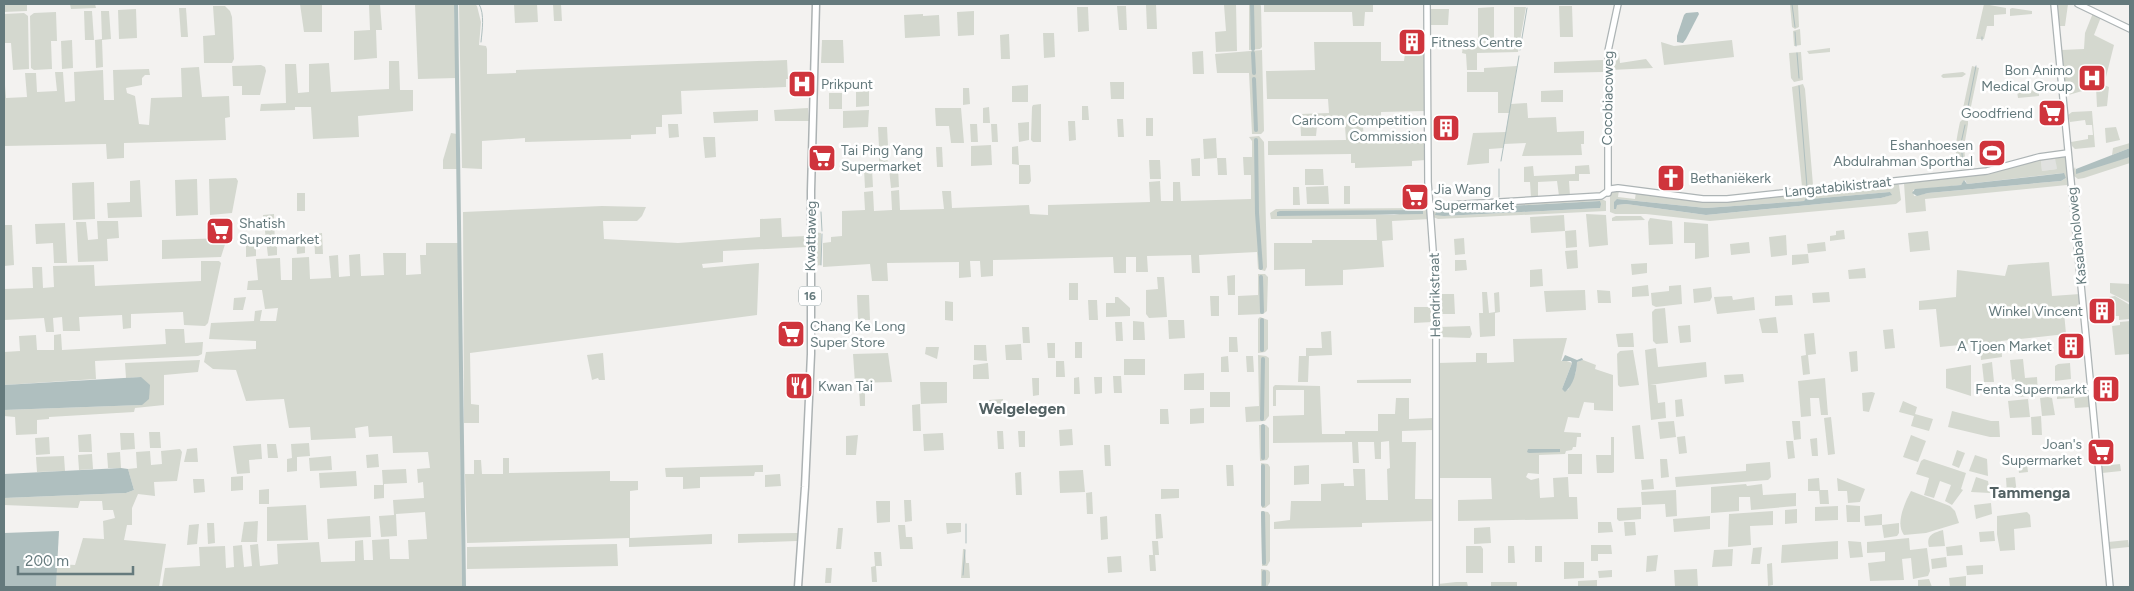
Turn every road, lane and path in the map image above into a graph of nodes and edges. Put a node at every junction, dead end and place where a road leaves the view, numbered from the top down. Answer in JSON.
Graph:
{"nodes":[{"id":1,"x":816,"y":4,"type":"edge"},
{"id":2,"x":1427,"y":4,"type":"edge"},
{"id":3,"x":1618,"y":4,"type":"edge"},
{"id":4,"x":2054,"y":4,"type":"edge"},
{"id":5,"x":2078,"y":4,"type":"edge"},
{"id":6,"x":2130,"y":29,"type":"edge"},
{"id":7,"x":2068,"y":152,"type":"junction"},
{"id":8,"x":1608,"y":193,"type":"junction"},
{"id":9,"x":1430,"y":206,"type":"junction"},
{"id":10,"x":798,"y":587,"type":"edge"},
{"id":11,"x":1436,"y":587,"type":"edge"},
{"id":12,"x":2110,"y":587,"type":"edge"}],
"edges":[{"from":1,"to":10,"type":"main road","name":"Kwattaweg","number":"16"},
{"from":2,"to":9,"type":"street","name":"Hendrikstraat"},
{"from":3,"to":8,"type":"street","name":"Cocobiacoweg"},
{"from":4,"to":7,"type":"street","name":"Kasabaholoweg"},
{"from":5,"to":6,"type":"street"},
{"from":7,"to":8,"type":"street","name":"Langatabikistraat"},
{"from":7,"to":12,"type":"street","name":"Kasabaholoweg"},
{"from":8,"to":9,"type":"street","name":"Langatabikistraat"},
{"from":9,"to":11,"type":"street","name":"Hendrikstraat"}]}
